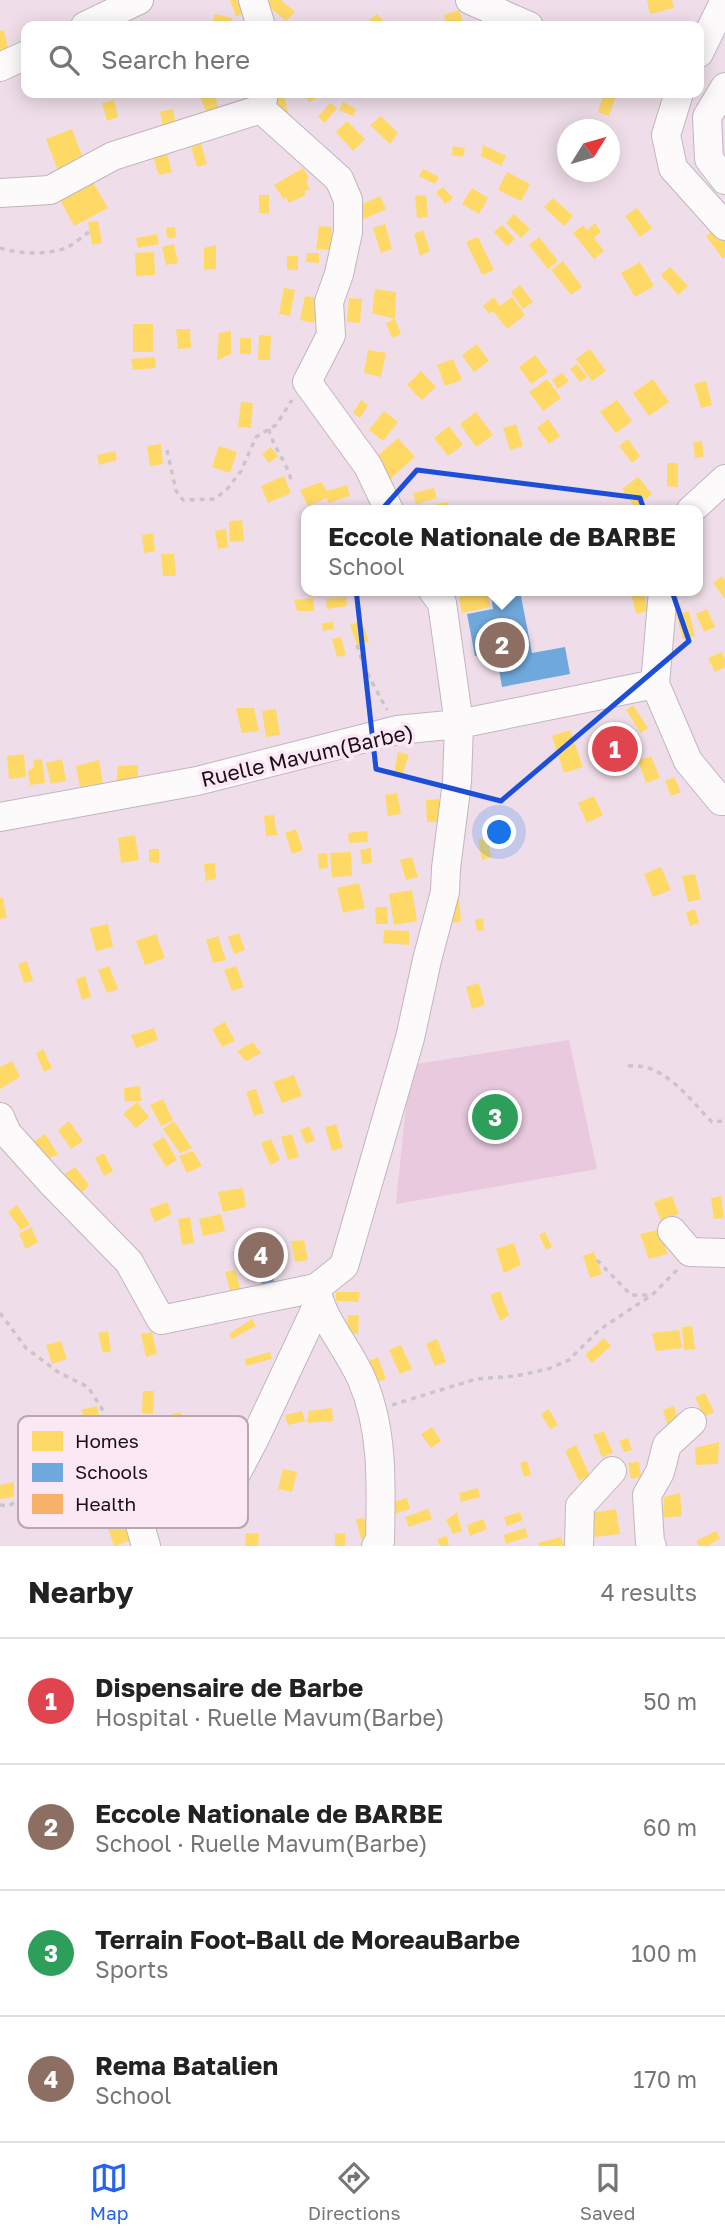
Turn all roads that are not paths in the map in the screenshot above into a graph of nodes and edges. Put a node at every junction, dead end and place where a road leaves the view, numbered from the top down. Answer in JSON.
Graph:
{"nodes":[{"id":1,"x":139,"y":0,"type":"edge"},
{"id":2,"x":253,"y":0,"type":"edge"},
{"id":3,"x":470,"y":0,"type":"edge"},
{"id":4,"x":724,"y":0,"type":"edge"},
{"id":5,"x":95,"y":21,"type":"edge"},
{"id":6,"x":259,"y":21,"type":"edge"},
{"id":7,"x":517,"y":21,"type":"edge"},
{"id":8,"x":704,"y":42,"type":"edge"},
{"id":9,"x":21,"y":57,"type":"edge"},
{"id":10,"x":0,"y":67,"type":"edge"},
{"id":11,"x":704,"y":67,"type":"edge"},
{"id":12,"x":725,"y":68,"type":"edge"},
{"id":13,"x":725,"y":86,"type":"edge"},
{"id":14,"x":677,"y":98,"type":"edge"},
{"id":15,"x":262,"y":101,"type":"edge"},
{"id":16,"x":725,"y":180,"type":"edge"},
{"id":17,"x":0,"y":193,"type":"edge"},
{"id":18,"x":725,"y":226,"type":"edge"},
{"id":19,"x":725,"y":479,"type":"edge"},
{"id":20,"x":387,"y":505,"type":"edge"},
{"id":21,"x":696,"y":505,"type":"edge"},
{"id":22,"x":437,"y":596,"type":"edge"},
{"id":23,"x":663,"y":596,"type":"edge"},
{"id":24,"x":655,"y":684,"type":"junction"},
{"id":25,"x":459,"y":724,"type":"junction"},
{"id":26,"x":725,"y":801,"type":"edge"},
{"id":27,"x":0,"y":817,"type":"edge"},
{"id":28,"x":0,"y":1118,"type":"edge"},
{"id":29,"x":672,"y":1231,"type":"dead end"},
{"id":30,"x":725,"y":1253,"type":"edge"},
{"id":31,"x":317,"y":1295,"type":"junction"},
{"id":32,"x":692,"y":1422,"type":"dead end"},
{"id":33,"x":248,"y":1451,"type":"edge"},
{"id":34,"x":612,"y":1471,"type":"dead end"},
{"id":35,"x":141,"y":1528,"type":"edge"},
{"id":36,"x":146,"y":1546,"type":"edge"},
{"id":37,"x":376,"y":1546,"type":"edge"},
{"id":38,"x":579,"y":1546,"type":"edge"},
{"id":39,"x":652,"y":1546,"type":"edge"}],
"edges":[{"from":1,"to":5,"type":"street"},
{"from":2,"to":6,"type":"street"},
{"from":3,"to":7,"type":"street"},
{"from":4,"to":8,"type":"street"},
{"from":9,"to":10,"type":"street"},
{"from":11,"to":12,"type":"street"},
{"from":13,"to":16,"type":"street"},
{"from":14,"to":18,"type":"street"},
{"from":15,"to":17,"type":"street"},
{"from":15,"to":20,"type":"street"},
{"from":19,"to":21,"type":"street"},
{"from":22,"to":25,"type":"street"},
{"from":23,"to":24,"type":"street"},
{"from":24,"to":25,"type":"street","name":"Ruelle Mavum(Barbe)"},
{"from":24,"to":26,"type":"street"},
{"from":25,"to":27,"type":"street","name":"Ruelle Mavum(Barbe)"},
{"from":25,"to":31,"type":"street"},
{"from":28,"to":31,"type":"street"},
{"from":29,"to":30,"type":"street"},
{"from":31,"to":33,"type":"street"},
{"from":31,"to":37,"type":"street"},
{"from":32,"to":39,"type":"street"},
{"from":34,"to":38,"type":"street"},
{"from":35,"to":36,"type":"street"}]}
